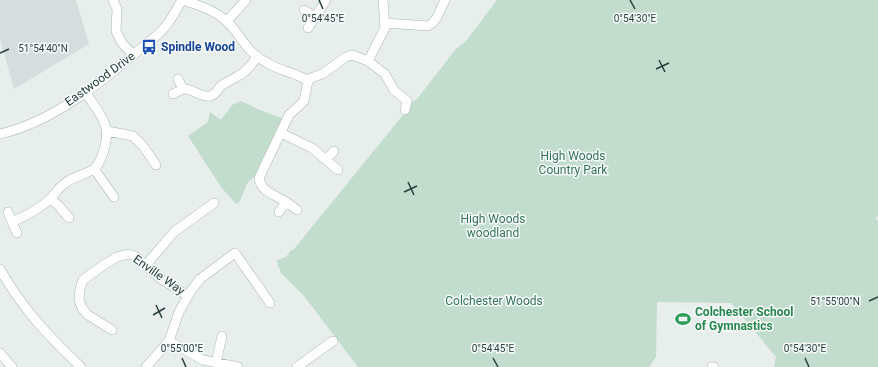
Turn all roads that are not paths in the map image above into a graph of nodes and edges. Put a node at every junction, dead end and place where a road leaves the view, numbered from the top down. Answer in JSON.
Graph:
{"nodes":[{"id":1,"x":114,"y":0,"type":"edge"},
{"id":2,"x":182,"y":0,"type":"edge"},
{"id":3,"x":246,"y":0,"type":"edge"},
{"id":4,"x":326,"y":0,"type":"edge"},
{"id":5,"x":383,"y":0,"type":"edge"},
{"id":6,"x":445,"y":0,"type":"edge"},
{"id":7,"x":304,"y":10,"type":"dead end"},
{"id":8,"x":315,"y":17,"type":"junction"},
{"id":9,"x":227,"y":21,"type":"junction"},
{"id":10,"x":386,"y":23,"type":"junction"},
{"id":11,"x":308,"y":28,"type":"dead end"},
{"id":12,"x":133,"y":55,"type":"junction"},
{"id":13,"x":257,"y":56,"type":"junction"},
{"id":14,"x":368,"y":61,"type":"junction"},
{"id":15,"x":178,"y":79,"type":"dead end"},
{"id":16,"x":308,"y":81,"type":"junction"},
{"id":17,"x":183,"y":88,"type":"junction"},
{"id":18,"x":85,"y":92,"type":"junction"},
{"id":19,"x":173,"y":94,"type":"dead end"},
{"id":20,"x":409,"y":103,"type":"dead end"},
{"id":21,"x":107,"y":131,"type":"junction"},
{"id":22,"x":281,"y":133,"type":"junction"},
{"id":23,"x":0,"y":134,"type":"edge"},
{"id":24,"x":334,"y":151,"type":"dead end"},
{"id":25,"x":326,"y":160,"type":"junction"},
{"id":26,"x":156,"y":165,"type":"dead end"},
{"id":27,"x":94,"y":169,"type":"junction"},
{"id":28,"x":338,"y":170,"type":"dead end"},
{"id":29,"x":114,"y":197,"type":"dead end"},
{"id":30,"x":50,"y":199,"type":"junction"},
{"id":31,"x":286,"y":202,"type":"junction"},
{"id":32,"x":214,"y":203,"type":"dead end"},
{"id":33,"x":297,"y":210,"type":"dead end"},
{"id":34,"x":8,"y":212,"type":"dead end"},
{"id":35,"x":278,"y":212,"type":"dead end"},
{"id":36,"x":69,"y":218,"type":"dead end"},
{"id":37,"x":12,"y":222,"type":"junction"},
{"id":38,"x":17,"y":233,"type":"dead end"},
{"id":39,"x":146,"y":265,"type":"junction"},
{"id":40,"x":0,"y":269,"type":"edge"},
{"id":41,"x":188,"y":296,"type":"junction"},
{"id":42,"x":270,"y":303,"type":"dead end"},
{"id":43,"x":112,"y":330,"type":"dead end"},
{"id":44,"x":222,"y":336,"type":"dead end"},
{"id":45,"x":169,"y":341,"type":"junction"},
{"id":46,"x":333,"y":341,"type":"dead end"},
{"id":47,"x":0,"y":353,"type":"edge"},
{"id":48,"x":216,"y":363,"type":"junction"},
{"id":49,"x":12,"y":367,"type":"edge"},
{"id":50,"x":81,"y":367,"type":"edge"},
{"id":51,"x":146,"y":367,"type":"edge"},
{"id":52,"x":238,"y":367,"type":"edge"},
{"id":53,"x":297,"y":367,"type":"edge"}],
"edges":[{"from":1,"to":12,"type":"street"},
{"from":2,"to":9,"type":"street"},
{"from":2,"to":12,"type":"street","name":"Eastwood Drive"},
{"from":3,"to":9,"type":"street"},
{"from":4,"to":8,"type":"street"},
{"from":5,"to":10,"type":"street"},
{"from":6,"to":10,"type":"street"},
{"from":7,"to":8,"type":"street"},
{"from":8,"to":11,"type":"street"},
{"from":9,"to":13,"type":"street"},
{"from":10,"to":14,"type":"street"},
{"from":12,"to":18,"type":"street","name":"Eastwood Drive"},
{"from":13,"to":16,"type":"street"},
{"from":13,"to":17,"type":"street"},
{"from":14,"to":16,"type":"street"},
{"from":14,"to":20,"type":"street"},
{"from":15,"to":17,"type":"street"},
{"from":16,"to":22,"type":"street"},
{"from":17,"to":19,"type":"street"},
{"from":18,"to":21,"type":"street"},
{"from":18,"to":23,"type":"street","name":"Eastwood Drive"},
{"from":21,"to":26,"type":"street"},
{"from":21,"to":27,"type":"street"},
{"from":22,"to":25,"type":"street"},
{"from":22,"to":31,"type":"street"},
{"from":24,"to":25,"type":"street"},
{"from":25,"to":28,"type":"street"},
{"from":27,"to":29,"type":"street"},
{"from":27,"to":30,"type":"street"},
{"from":30,"to":36,"type":"street"},
{"from":30,"to":37,"type":"street"},
{"from":31,"to":33,"type":"street"},
{"from":31,"to":35,"type":"street"},
{"from":32,"to":39,"type":"street"},
{"from":34,"to":37,"type":"street"},
{"from":37,"to":38,"type":"street"},
{"from":39,"to":41,"type":"street","name":"Enville Way"},
{"from":39,"to":43,"type":"street","name":"Enville Way"},
{"from":40,"to":50,"type":"street"},
{"from":41,"to":42,"type":"street"},
{"from":41,"to":45,"type":"street"},
{"from":44,"to":48,"type":"street"},
{"from":45,"to":48,"type":"street"},
{"from":45,"to":51,"type":"street"},
{"from":46,"to":53,"type":"street"},
{"from":47,"to":49,"type":"street"},
{"from":48,"to":52,"type":"street"}]}
